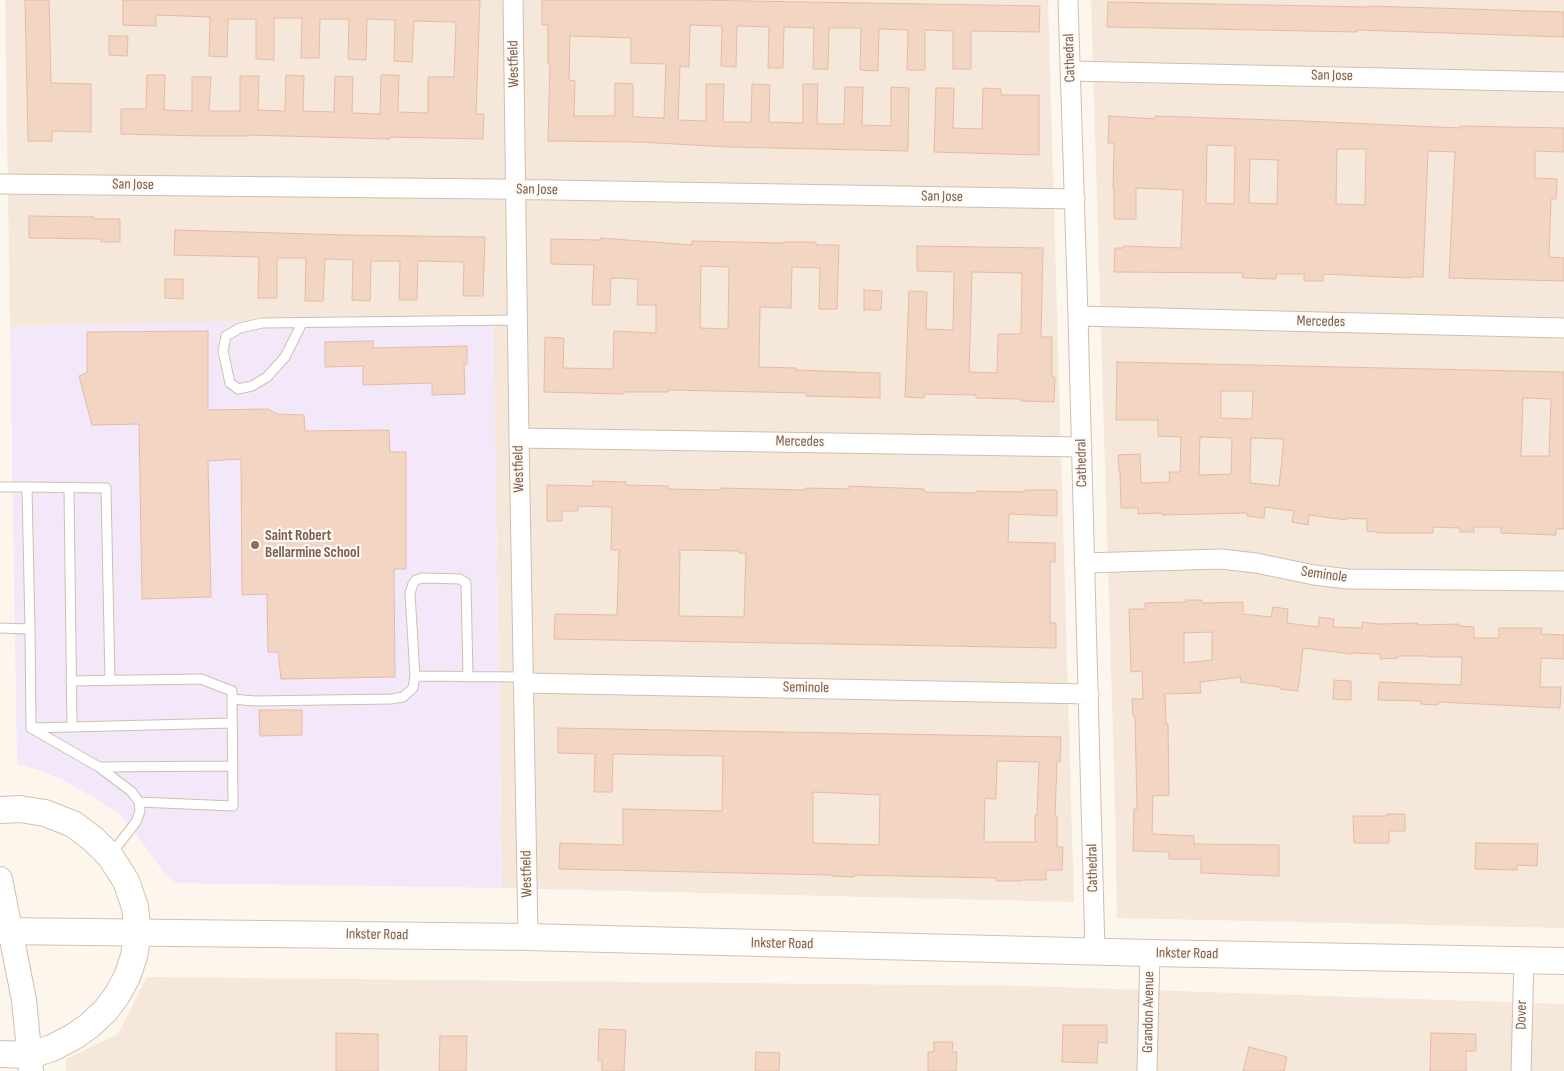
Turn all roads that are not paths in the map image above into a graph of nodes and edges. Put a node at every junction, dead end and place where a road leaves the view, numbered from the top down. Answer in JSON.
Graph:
{"nodes":[{"id":1,"x":513,"y":0,"type":"edge"},
{"id":2,"x":1068,"y":0,"type":"edge"},
{"id":3,"x":1071,"y":70,"type":"junction"},
{"id":4,"x":1564,"y":82,"type":"edge"},
{"id":5,"x":0,"y":184,"type":"edge"},
{"id":6,"x":516,"y":190,"type":"junction"},
{"id":7,"x":1075,"y":200,"type":"junction"},
{"id":8,"x":1078,"y":316,"type":"junction"},
{"id":9,"x":518,"y":320,"type":"junction"},
{"id":10,"x":302,"y":323,"type":"junction"},
{"id":11,"x":1564,"y":328,"type":"edge"},
{"id":12,"x":519,"y":438,"type":"junction"},
{"id":13,"x":1082,"y":447,"type":"junction"},
{"id":14,"x":0,"y":487,"type":"edge"},
{"id":15,"x":27,"y":487,"type":"junction"},
{"id":16,"x":68,"y":488,"type":"junction"},
{"id":17,"x":1084,"y":563,"type":"junction"},
{"id":18,"x":1564,"y":581,"type":"edge"},
{"id":19,"x":0,"y":628,"type":"edge"},
{"id":20,"x":30,"y":629,"type":"junction"},
{"id":21,"x":415,"y":676,"type":"junction"},
{"id":22,"x":468,"y":677,"type":"junction"},
{"id":23,"x":523,"y":680,"type":"junction"},
{"id":24,"x":71,"y":681,"type":"junction"},
{"id":25,"x":110,"y":681,"type":"junction"},
{"id":26,"x":1089,"y":694,"type":"junction"},
{"id":27,"x":232,"y":699,"type":"junction"},
{"id":28,"x":232,"y":723,"type":"junction"},
{"id":29,"x":72,"y":727,"type":"junction"},
{"id":30,"x":31,"y":728,"type":"junction"},
{"id":31,"x":233,"y":766,"type":"junction"},
{"id":32,"x":99,"y":767,"type":"junction"},
{"id":33,"x":139,"y":802,"type":"junction"},
{"id":34,"x":0,"y":810,"type":"edge"},
{"id":35,"x":110,"y":856,"type":"junction"},
{"id":36,"x":0,"y":879,"type":"edge"},
{"id":37,"x":5,"y":931,"type":"edge"},
{"id":38,"x":138,"y":933,"type":"junction"},
{"id":39,"x":528,"y":937,"type":"junction"},
{"id":40,"x":1095,"y":952,"type":"junction"},
{"id":41,"x":1150,"y":953,"type":"junction"},
{"id":42,"x":1524,"y":960,"type":"junction"},
{"id":43,"x":1564,"y":961,"type":"edge"},
{"id":44,"x":0,"y":1054,"type":"edge"},
{"id":45,"x":30,"y":1063,"type":"edge"},
{"id":46,"x":1148,"y":1071,"type":"edge"},
{"id":47,"x":1521,"y":1071,"type":"edge"}],
"edges":[{"from":1,"to":6,"type":"street","name":"Westfield"},
{"from":2,"to":3,"type":"street","name":"Cathedral"},
{"from":3,"to":4,"type":"street","name":"San Jose"},
{"from":3,"to":7,"type":"street","name":"Cathedral"},
{"from":5,"to":6,"type":"street","name":"San Jose"},
{"from":6,"to":7,"type":"street","name":"San Jose"},
{"from":6,"to":9,"type":"street","name":"Westfield"},
{"from":7,"to":8,"type":"street","name":"Cathedral"},
{"from":8,"to":11,"type":"street","name":"Mercedes"},
{"from":8,"to":13,"type":"street","name":"Cathedral"},
{"from":9,"to":10,"type":"lane"},
{"from":9,"to":12,"type":"street","name":"Westfield"},
{"from":10,"to":10,"type":"lane"},
{"from":12,"to":13,"type":"street","name":"Mercedes"},
{"from":12,"to":23,"type":"street","name":"Westfield"},
{"from":13,"to":17,"type":"street","name":"Cathedral"},
{"from":14,"to":15,"type":"lane"},
{"from":15,"to":16,"type":"lane"},
{"from":15,"to":20,"type":"lane"},
{"from":16,"to":24,"type":"lane"},
{"from":16,"to":25,"type":"lane"},
{"from":17,"to":18,"type":"street","name":"Seminole"},
{"from":17,"to":26,"type":"street","name":"Cathedral"},
{"from":19,"to":20,"type":"lane"},
{"from":20,"to":30,"type":"lane"},
{"from":21,"to":22,"type":"lane"},
{"from":21,"to":22,"type":"lane"},
{"from":21,"to":27,"type":"lane"},
{"from":22,"to":23,"type":"lane"},
{"from":23,"to":26,"type":"street","name":"Seminole"},
{"from":23,"to":39,"type":"street","name":"Westfield"},
{"from":24,"to":25,"type":"lane"},
{"from":24,"to":29,"type":"lane"},
{"from":25,"to":27,"type":"lane"},
{"from":26,"to":40,"type":"street","name":"Cathedral"},
{"from":27,"to":28,"type":"lane"},
{"from":28,"to":29,"type":"lane"},
{"from":28,"to":31,"type":"lane"},
{"from":29,"to":30,"type":"lane"},
{"from":30,"to":32,"type":"lane"},
{"from":31,"to":32,"type":"lane"},
{"from":31,"to":33,"type":"lane"},
{"from":32,"to":33,"type":"lane"},
{"from":33,"to":35,"type":"lane"},
{"from":34,"to":35,"type":"main road"},
{"from":35,"to":38,"type":"main road"},
{"from":36,"to":37,"type":"street"},
{"from":37,"to":38,"type":"main road","name":"Inkster Road"},
{"from":37,"to":45,"type":"street"},
{"from":38,"to":39,"type":"main road","name":"Inkster Road"},
{"from":38,"to":45,"type":"main road"},
{"from":39,"to":40,"type":"main road","name":"Inkster Road"},
{"from":40,"to":41,"type":"main road","name":"Inkster Road"},
{"from":41,"to":42,"type":"main road","name":"Inkster Road"},
{"from":41,"to":46,"type":"street","name":"Grandon Avenue"},
{"from":42,"to":43,"type":"main road","name":"Inkster Road"},
{"from":42,"to":47,"type":"street","name":"Dover"},
{"from":44,"to":45,"type":"main road"}]}
